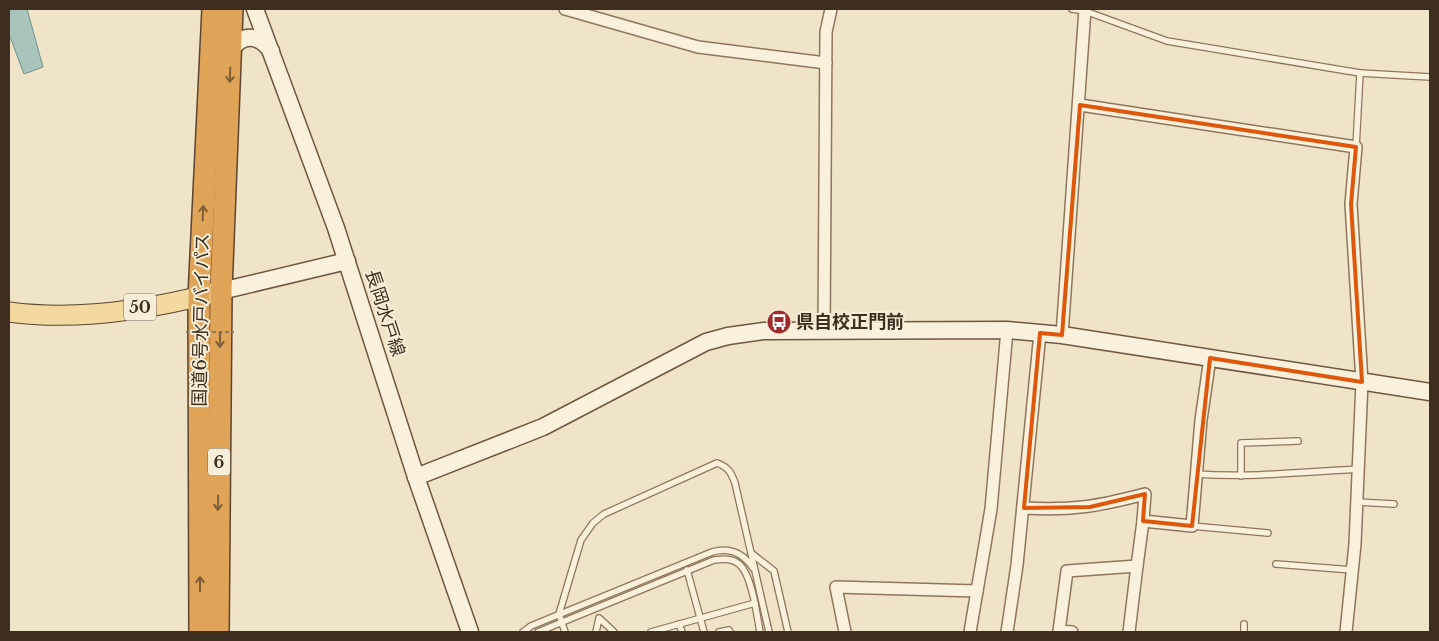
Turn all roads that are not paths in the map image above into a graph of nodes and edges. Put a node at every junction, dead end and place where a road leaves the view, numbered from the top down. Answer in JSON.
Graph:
{"nodes":[{"id":1,"x":213,"y":9,"type":"edge"},
{"id":2,"x":232,"y":9,"type":"edge"},
{"id":3,"x":565,"y":9,"type":"edge"},
{"id":4,"x":831,"y":9,"type":"edge"},
{"id":5,"x":1072,"y":9,"type":"edge"},
{"id":6,"x":259,"y":10,"type":"edge"},
{"id":7,"x":1085,"y":10,"type":"edge"},
{"id":8,"x":231,"y":50,"type":"junction"},
{"id":9,"x":271,"y":51,"type":"junction"},
{"id":10,"x":826,"y":63,"type":"junction"},
{"id":11,"x":1360,"y":73,"type":"junction"},
{"id":12,"x":1430,"y":77,"type":"edge"},
{"id":13,"x":1080,"y":105,"type":"junction"},
{"id":14,"x":1356,"y":147,"type":"junction"},
{"id":15,"x":347,"y":261,"type":"junction"},
{"id":16,"x":221,"y":291,"type":"junction"},
{"id":17,"x":199,"y":297,"type":"junction"},
{"id":18,"x":9,"y":312,"type":"edge"},
{"id":19,"x":1007,"y":330,"type":"junction"},
{"id":20,"x":824,"y":331,"type":"junction"},
{"id":21,"x":1040,"y":333,"type":"junction"},
{"id":22,"x":1062,"y":335,"type":"junction"},
{"id":23,"x":1210,"y":358,"type":"junction"},
{"id":24,"x":1362,"y":382,"type":"junction"},
{"id":25,"x":1430,"y":392,"type":"edge"},
{"id":26,"x":1298,"y":441,"type":"dead end"},
{"id":27,"x":1359,"y":469,"type":"junction"},
{"id":28,"x":1196,"y":474,"type":"junction"},
{"id":29,"x":1241,"y":476,"type":"junction"},
{"id":30,"x":416,"y":477,"type":"junction"},
{"id":31,"x":1357,"y":502,"type":"junction"},
{"id":32,"x":1394,"y":504,"type":"dead end"},
{"id":33,"x":1024,"y":508,"type":"junction"},
{"id":34,"x":1142,"y":521,"type":"junction"},
{"id":35,"x":1192,"y":526,"type":"junction"},
{"id":36,"x":1268,"y":533,"type":"dead end"},
{"id":37,"x":751,"y":552,"type":"junction"},
{"id":38,"x":685,"y":563,"type":"junction"},
{"id":39,"x":1276,"y":564,"type":"dead end"},
{"id":40,"x":1137,"y":566,"type":"junction"},
{"id":41,"x":1352,"y":570,"type":"junction"},
{"id":42,"x":688,"y":571,"type":"junction"},
{"id":43,"x":756,"y":572,"type":"junction"},
{"id":44,"x":977,"y":591,"type":"junction"},
{"id":45,"x":762,"y":601,"type":"junction"},
{"id":46,"x":754,"y":603,"type":"junction"},
{"id":47,"x":559,"y":614,"type":"junction"},
{"id":48,"x":700,"y":618,"type":"junction"},
{"id":49,"x":562,"y":623,"type":"junction"},
{"id":50,"x":679,"y":624,"type":"junction"},
{"id":51,"x":1244,"y":624,"type":"dead end"},
{"id":52,"x":200,"y":632,"type":"edge"},
{"id":53,"x":218,"y":632,"type":"edge"},
{"id":54,"x":470,"y":632,"type":"edge"},
{"id":55,"x":523,"y":632,"type":"edge"},
{"id":56,"x":538,"y":632,"type":"edge"},
{"id":57,"x":565,"y":632,"type":"edge"},
{"id":58,"x":596,"y":632,"type":"edge"},
{"id":59,"x":614,"y":632,"type":"edge"},
{"id":60,"x":651,"y":632,"type":"edge"},
{"id":61,"x":682,"y":632,"type":"edge"},
{"id":62,"x":704,"y":632,"type":"edge"},
{"id":63,"x":719,"y":632,"type":"edge"},
{"id":64,"x":730,"y":632,"type":"edge"},
{"id":65,"x":760,"y":632,"type":"edge"},
{"id":66,"x":769,"y":632,"type":"edge"},
{"id":67,"x":788,"y":632,"type":"edge"},
{"id":68,"x":845,"y":632,"type":"edge"},
{"id":69,"x":970,"y":632,"type":"edge"},
{"id":70,"x":1007,"y":632,"type":"edge"},
{"id":71,"x":1072,"y":632,"type":"edge"},
{"id":72,"x":1129,"y":632,"type":"edge"},
{"id":73,"x":1244,"y":632,"type":"edge"},
{"id":74,"x":1346,"y":632,"type":"edge"}],
"edges":[{"from":17,"to":1,"type":"highway","name":"国道6号水戸バイパス","number":"6","one_way":true},
{"from":2,"to":8,"type":"highway","name":"国道6号水戸バイパス","number":"6"},
{"from":3,"to":10,"type":"street"},
{"from":4,"to":10,"type":"street"},
{"from":5,"to":7,"type":"lane"},
{"from":6,"to":9,"type":"street","name":"長岡水戸線"},
{"from":7,"to":11,"type":"lane"},
{"from":7,"to":13,"type":"street"},
{"from":8,"to":9,"type":"street"},
{"from":8,"to":16,"type":"highway","name":"国道6号水戸バイパス","number":"6","one_way":true},
{"from":9,"to":15,"type":"street","name":"長岡水戸線"},
{"from":10,"to":20,"type":"street"},
{"from":11,"to":12,"type":"lane"},
{"from":11,"to":14,"type":"lane"},
{"from":13,"to":14,"type":"street"},
{"from":13,"to":22,"type":"street"},
{"from":14,"to":24,"type":"street"},
{"from":15,"to":16,"type":"street"},
{"from":15,"to":30,"type":"street","name":"長岡水戸線"},
{"from":16,"to":17,"type":"main road","number":"50"},
{"from":16,"to":53,"type":"highway","name":"国道6号水戸バイパス","number":"6","one_way":true},
{"from":17,"to":18,"type":"main road","number":"50"},
{"from":52,"to":17,"type":"highway","name":"国道6号水戸バイパス","number":"6","one_way":true},
{"from":19,"to":20,"type":"street"},
{"from":19,"to":21,"type":"street"},
{"from":19,"to":44,"type":"street"},
{"from":20,"to":30,"type":"street"},
{"from":21,"to":22,"type":"street"},
{"from":21,"to":33,"type":"street"},
{"from":22,"to":23,"type":"street"},
{"from":23,"to":24,"type":"street"},
{"from":23,"to":28,"type":"street"},
{"from":24,"to":25,"type":"street"},
{"from":24,"to":27,"type":"street"},
{"from":26,"to":29,"type":"lane"},
{"from":27,"to":29,"type":"lane"},
{"from":27,"to":31,"type":"street"},
{"from":28,"to":29,"type":"lane"},
{"from":28,"to":35,"type":"street"},
{"from":30,"to":54,"type":"street","name":"長岡水戸線"},
{"from":31,"to":32,"type":"lane"},
{"from":31,"to":41,"type":"street"},
{"from":33,"to":34,"type":"street"},
{"from":33,"to":70,"type":"street"},
{"from":34,"to":35,"type":"street"},
{"from":34,"to":40,"type":"street"},
{"from":35,"to":36,"type":"lane"},
{"from":37,"to":43,"type":"lane"},
{"from":37,"to":47,"type":"lane"},
{"from":37,"to":67,"type":"lane"},
{"from":38,"to":42,"type":"lane"},
{"from":38,"to":43,"type":"lane"},
{"from":38,"to":47,"type":"lane"},
{"from":39,"to":41,"type":"lane"},
{"from":40,"to":71,"type":"street"},
{"from":40,"to":72,"type":"street"},
{"from":41,"to":74,"type":"street"},
{"from":42,"to":46,"type":"lane"},
{"from":42,"to":48,"type":"lane"},
{"from":42,"to":49,"type":"lane"},
{"from":43,"to":45,"type":"lane"},
{"from":44,"to":68,"type":"street"},
{"from":44,"to":69,"type":"street"},
{"from":45,"to":46,"type":"lane"},
{"from":45,"to":66,"type":"lane"},
{"from":46,"to":48,"type":"lane"},
{"from":46,"to":65,"type":"lane"},
{"from":47,"to":49,"type":"lane"},
{"from":47,"to":55,"type":"lane"},
{"from":48,"to":50,"type":"lane"},
{"from":48,"to":62,"type":"lane"},
{"from":49,"to":56,"type":"lane"},
{"from":49,"to":57,"type":"lane"},
{"from":50,"to":60,"type":"lane"},
{"from":50,"to":61,"type":"lane"},
{"from":51,"to":73,"type":"lane"},
{"from":58,"to":59,"type":"lane"},
{"from":63,"to":64,"type":"lane"}]}
